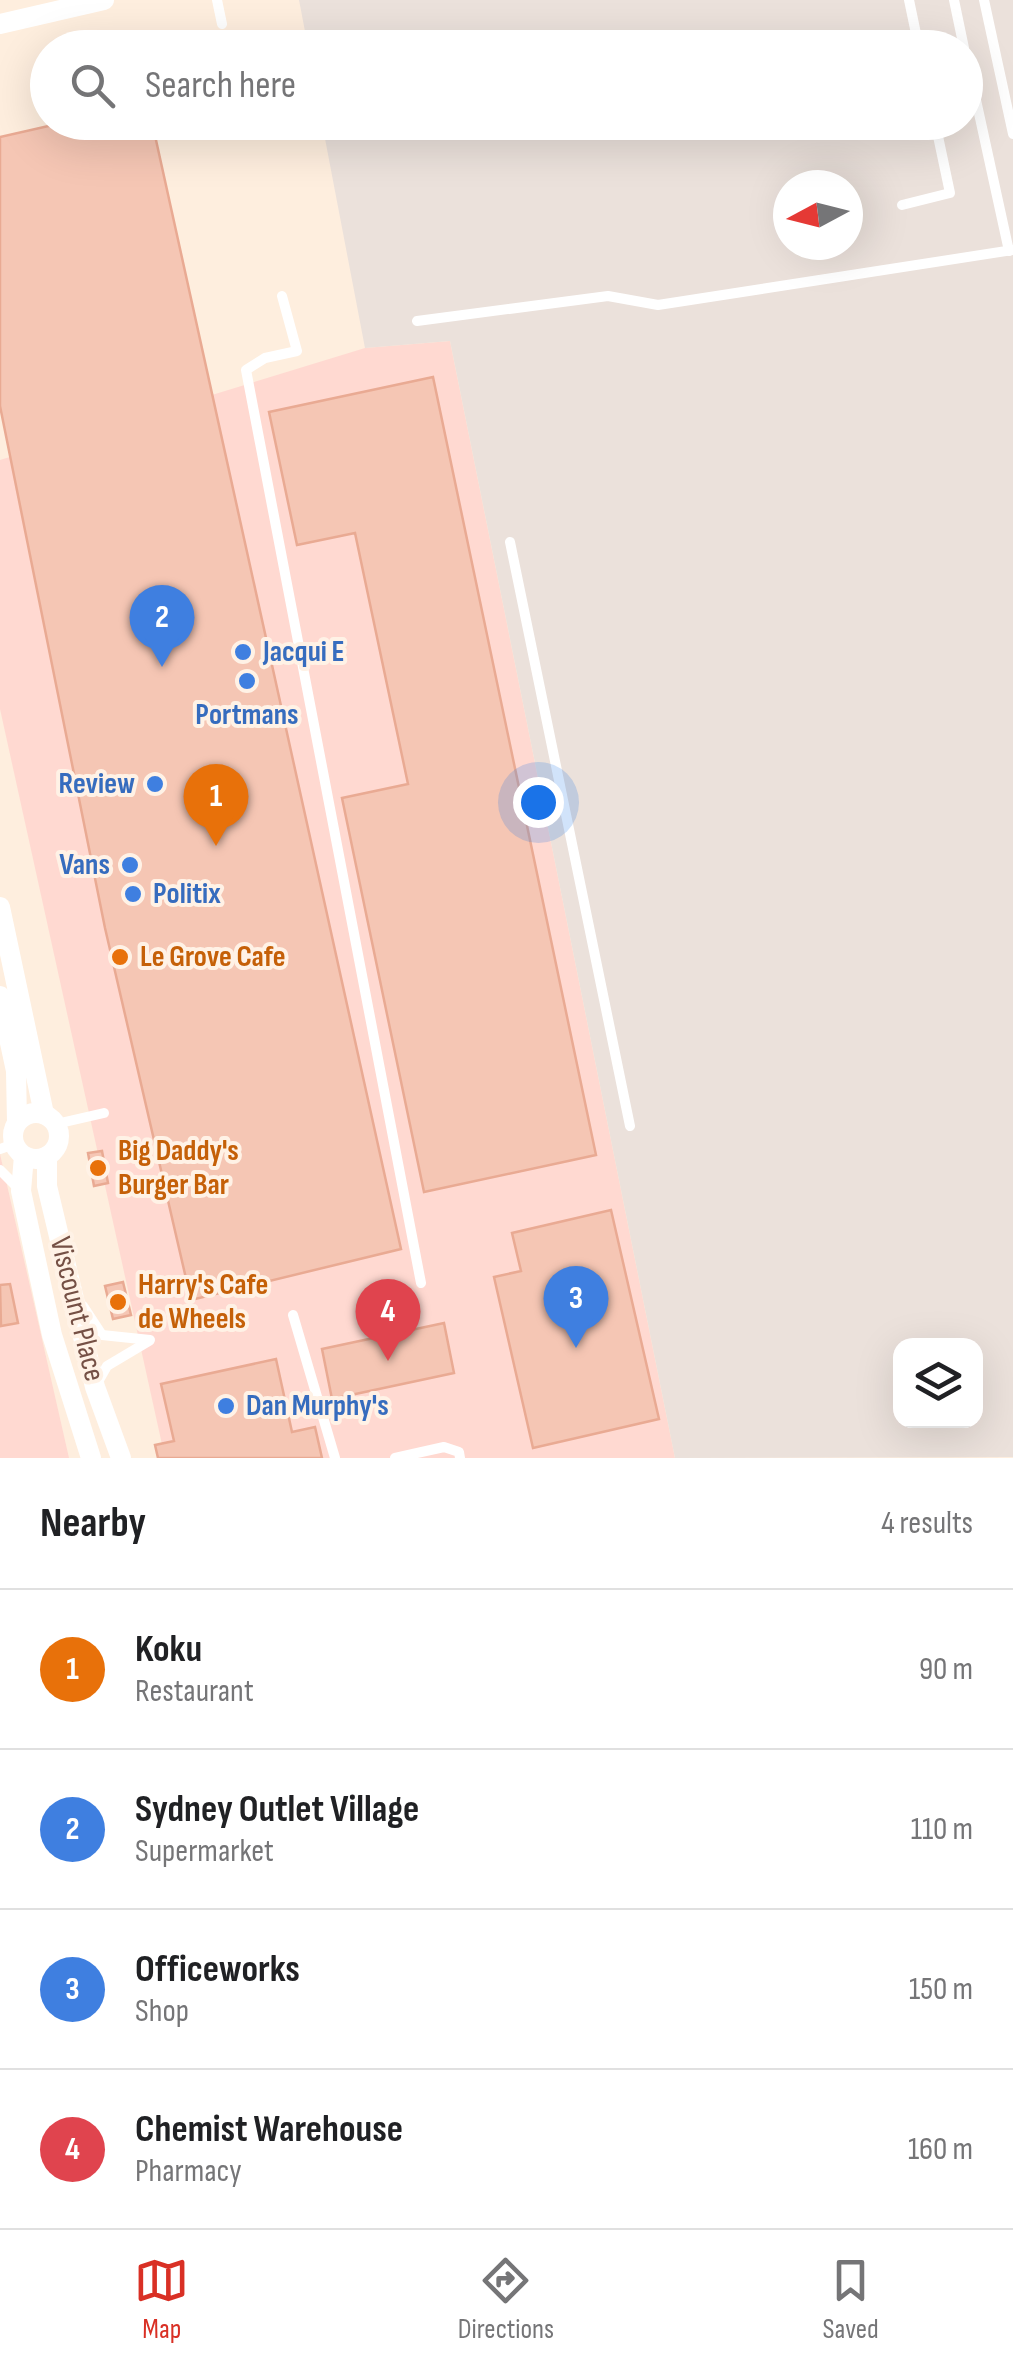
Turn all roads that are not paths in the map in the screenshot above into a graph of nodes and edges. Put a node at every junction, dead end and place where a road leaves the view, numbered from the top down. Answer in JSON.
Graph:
{"nodes":[{"id":1,"x":104,"y":0,"type":"edge"},
{"id":2,"x":217,"y":0,"type":"edge"},
{"id":3,"x":909,"y":0,"type":"edge"},
{"id":4,"x":954,"y":0,"type":"edge"},
{"id":5,"x":984,"y":0,"type":"edge"},
{"id":6,"x":0,"y":24,"type":"edge"},
{"id":7,"x":222,"y":24,"type":"dead end"},
{"id":8,"x":915,"y":30,"type":"edge"},
{"id":9,"x":960,"y":30,"type":"edge"},
{"id":10,"x":983,"y":129,"type":"edge"},
{"id":11,"x":1013,"y":134,"type":"edge"},
{"id":12,"x":939,"y":140,"type":"edge"},
{"id":13,"x":902,"y":205,"type":"dead end"},
{"id":14,"x":1011,"y":250,"type":"edge"},
{"id":15,"x":282,"y":296,"type":"dead end"},
{"id":16,"x":417,"y":321,"type":"dead end"},
{"id":17,"x":510,"y":542,"type":"dead end"},
{"id":18,"x":0,"y":907,"type":"edge"},
{"id":19,"x":0,"y":996,"type":"edge"},
{"id":20,"x":104,"y":1113,"type":"dead end"},
{"id":21,"x":50,"y":1119,"type":"junction"},
{"id":22,"x":18,"y":1122,"type":"junction"},
{"id":23,"x":630,"y":1126,"type":"dead end"},
{"id":24,"x":13,"y":1150,"type":"edge"},
{"id":25,"x":47,"y":1156,"type":"junction"},
{"id":26,"x":0,"y":1170,"type":"edge"},
{"id":27,"x":21,"y":1191,"type":"junction"},
{"id":28,"x":69,"y":1276,"type":"junction"},
{"id":29,"x":422,"y":1283,"type":"dead end"},
{"id":30,"x":292,"y":1315,"type":"dead end"},
{"id":31,"x":95,"y":1387,"type":"junction"},
{"id":32,"x":91,"y":1458,"type":"edge"},
{"id":33,"x":121,"y":1458,"type":"edge"},
{"id":34,"x":335,"y":1458,"type":"edge"},
{"id":35,"x":395,"y":1458,"type":"edge"},
{"id":36,"x":460,"y":1458,"type":"edge"}],
"edges":[{"from":1,"to":6,"type":"street"},
{"from":2,"to":7,"type":"lane"},
{"from":3,"to":8,"type":"lane"},
{"from":4,"to":9,"type":"lane"},
{"from":5,"to":11,"type":"lane"},
{"from":10,"to":14,"type":"lane"},
{"from":12,"to":13,"type":"lane"},
{"from":14,"to":16,"type":"lane"},
{"from":15,"to":29,"type":"lane"},
{"from":17,"to":23,"type":"lane"},
{"from":18,"to":21,"type":"street"},
{"from":19,"to":22,"type":"street"},
{"from":20,"to":21,"type":"lane"},
{"from":21,"to":22,"type":"street"},
{"from":21,"to":25,"type":"street"},
{"from":22,"to":24,"type":"street"},
{"from":24,"to":25,"type":"street"},
{"from":24,"to":27,"type":"street","name":"Viscount Place"},
{"from":25,"to":28,"type":"street","name":"Viscount Place"},
{"from":26,"to":27,"type":"lane"},
{"from":27,"to":32,"type":"street","name":"Viscount Place"},
{"from":28,"to":31,"type":"street","name":"Viscount Place"},
{"from":28,"to":31,"type":"lane"},
{"from":30,"to":34,"type":"lane"},
{"from":31,"to":33,"type":"street","name":"Viscount Place"},
{"from":35,"to":36,"type":"lane"}]}
